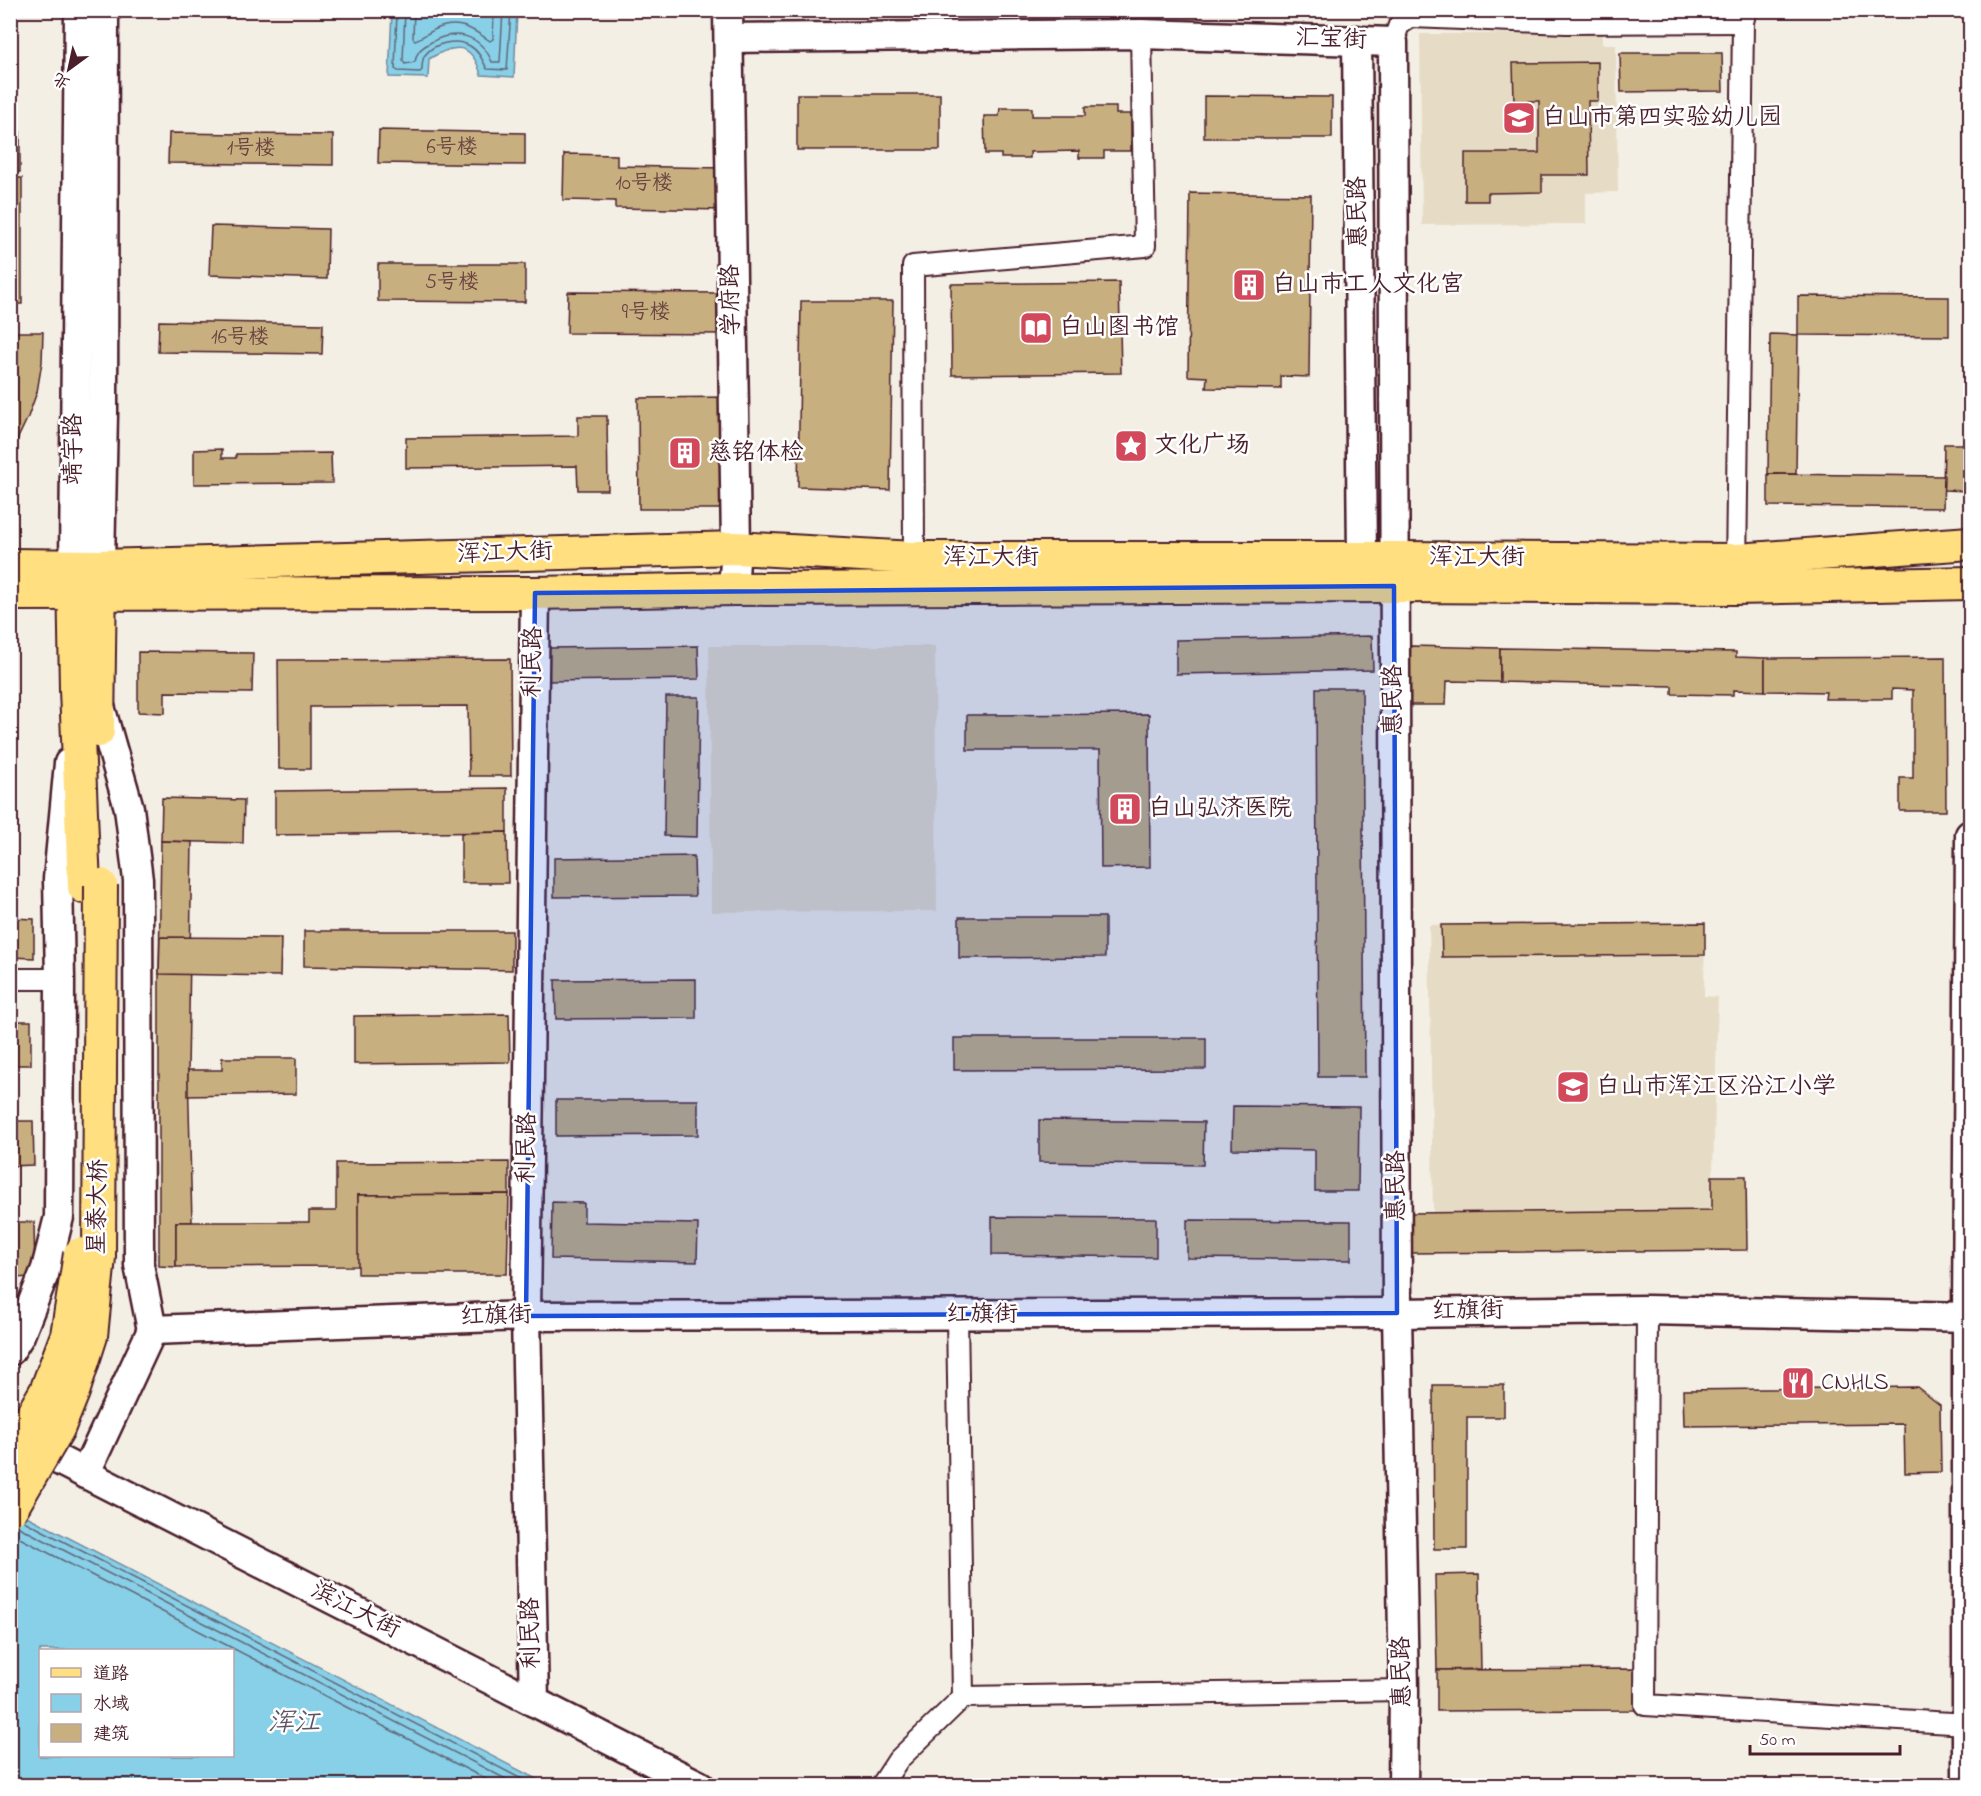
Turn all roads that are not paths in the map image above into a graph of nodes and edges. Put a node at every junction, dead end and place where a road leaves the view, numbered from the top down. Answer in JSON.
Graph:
{"nodes":[{"id":1,"x":79,"y":10,"type":"edge"},
{"id":2,"x":104,"y":10,"type":"edge"},
{"id":3,"x":1744,"y":16,"type":"edge"},
{"id":4,"x":728,"y":24,"type":"edge"},
{"id":5,"x":1141,"y":34,"type":"junction"},
{"id":6,"x":1357,"y":40,"type":"junction"},
{"id":7,"x":1393,"y":42,"type":"junction"},
{"id":8,"x":1971,"y":543,"type":"edge"},
{"id":9,"x":735,"y":548,"type":"junction"},
{"id":10,"x":914,"y":558,"type":"junction"},
{"id":11,"x":1362,"y":559,"type":"junction"},
{"id":12,"x":10,"y":566,"type":"edge"},
{"id":13,"x":1394,"y":572,"type":"junction"},
{"id":14,"x":1736,"y":574,"type":"junction"},
{"id":15,"x":87,"y":580,"type":"junction"},
{"id":16,"x":1971,"y":583,"type":"edge"},
{"id":17,"x":733,"y":589,"type":"junction"},
{"id":18,"x":535,"y":593,"type":"junction"},
{"id":19,"x":10,"y":594,"type":"edge"},
{"id":20,"x":86,"y":693,"type":"junction"},
{"id":21,"x":1971,"y":835,"type":"edge"},
{"id":22,"x":92,"y":886,"type":"junction"},
{"id":23,"x":10,"y":979,"type":"edge"},
{"id":24,"x":60,"y":979,"type":"junction"},
{"id":25,"x":1647,"y":1310,"type":"junction"},
{"id":26,"x":1397,"y":1313,"type":"junction"},
{"id":27,"x":957,"y":1315,"type":"junction"},
{"id":28,"x":526,"y":1316,"type":"junction"},
{"id":29,"x":1969,"y":1316,"type":"edge"},
{"id":30,"x":152,"y":1330,"type":"junction"},
{"id":31,"x":10,"y":1352,"type":"edge"},
{"id":32,"x":10,"y":1435,"type":"edge"},
{"id":33,"x":10,"y":1453,"type":"edge"},
{"id":34,"x":86,"y":1474,"type":"junction"},
{"id":35,"x":10,"y":1511,"type":"edge"},
{"id":36,"x":1404,"y":1690,"type":"junction"},
{"id":37,"x":963,"y":1697,"type":"junction"},
{"id":38,"x":534,"y":1702,"type":"junction"},
{"id":39,"x":1968,"y":1724,"type":"junction"},
{"id":40,"x":700,"y":1785,"type":"edge"},
{"id":41,"x":881,"y":1785,"type":"edge"},
{"id":42,"x":1403,"y":1785,"type":"edge"},
{"id":43,"x":1967,"y":1785,"type":"edge"}],
"edges":[{"from":1,"to":15,"type":"street","name":"靖宇路"},
{"from":2,"to":15,"type":"street","name":"靖宇路"},
{"from":3,"to":7,"type":"street"},
{"from":3,"to":14,"type":"street"},
{"from":4,"to":5,"type":"street","name":"汇宝街"},
{"from":4,"to":9,"type":"street","name":"学府路"},
{"from":5,"to":6,"type":"street","name":"汇宝街"},
{"from":5,"to":10,"type":"street"},
{"from":6,"to":7,"type":"street","name":"汇宝街"},
{"from":6,"to":11,"type":"street","name":"惠民路"},
{"from":7,"to":13,"type":"street","name":"惠民路"},
{"from":8,"to":14,"type":"main road","name":"浑江大街"},
{"from":9,"to":10,"type":"main road","name":"浑江大街"},
{"from":9,"to":15,"type":"main road","name":"浑江大街"},
{"from":9,"to":17,"type":"street","name":"学府路"},
{"from":10,"to":11,"type":"main road","name":"浑江大街"},
{"from":11,"to":13,"type":"main road","name":"浑江大街"},
{"from":12,"to":15,"type":"main road","name":"浑江大街"},
{"from":13,"to":14,"type":"main road","name":"浑江大街"},
{"from":13,"to":17,"type":"main road","name":"浑江大街"},
{"from":13,"to":26,"type":"street","name":"惠民路"},
{"from":14,"to":16,"type":"main road","name":"浑江大街"},
{"from":15,"to":18,"type":"main road","name":"浑江大街"},
{"from":15,"to":19,"type":"main road","name":"浑江大街"},
{"from":15,"to":20,"type":"main road","name":"靖宇路"},
{"from":17,"to":18,"type":"main road","name":"浑江大街"},
{"from":18,"to":28,"type":"street","name":"利民路"},
{"from":20,"to":22,"type":"main road","name":"靖宇路"},
{"from":20,"to":24,"type":"street"},
{"from":20,"to":30,"type":"street"},
{"from":21,"to":29,"type":"street"},
{"from":22,"to":33,"type":"main road","name":"星泰大桥","bridge":true},
{"from":22,"to":35,"type":"main road","name":"星泰大桥","bridge":true},
{"from":23,"to":24,"type":"street"},
{"from":24,"to":31,"type":"street"},
{"from":25,"to":26,"type":"street","name":"红旗街"},
{"from":25,"to":29,"type":"street","name":"红旗街"},
{"from":25,"to":39,"type":"street"},
{"from":26,"to":27,"type":"street","name":"红旗街"},
{"from":26,"to":36,"type":"street","name":"惠民路"},
{"from":27,"to":28,"type":"street","name":"红旗街"},
{"from":27,"to":37,"type":"street"},
{"from":28,"to":30,"type":"street","name":"红旗街"},
{"from":28,"to":38,"type":"street","name":"利民路"},
{"from":29,"to":39,"type":"street"},
{"from":30,"to":34,"type":"street"},
{"from":32,"to":34,"type":"street","name":"滨江大街"},
{"from":34,"to":38,"type":"street","name":"滨江大街"},
{"from":36,"to":37,"type":"street"},
{"from":36,"to":42,"type":"street","name":"惠民路"},
{"from":37,"to":41,"type":"street"},
{"from":38,"to":40,"type":"street","name":"滨江大街"},
{"from":39,"to":43,"type":"street"}]}
